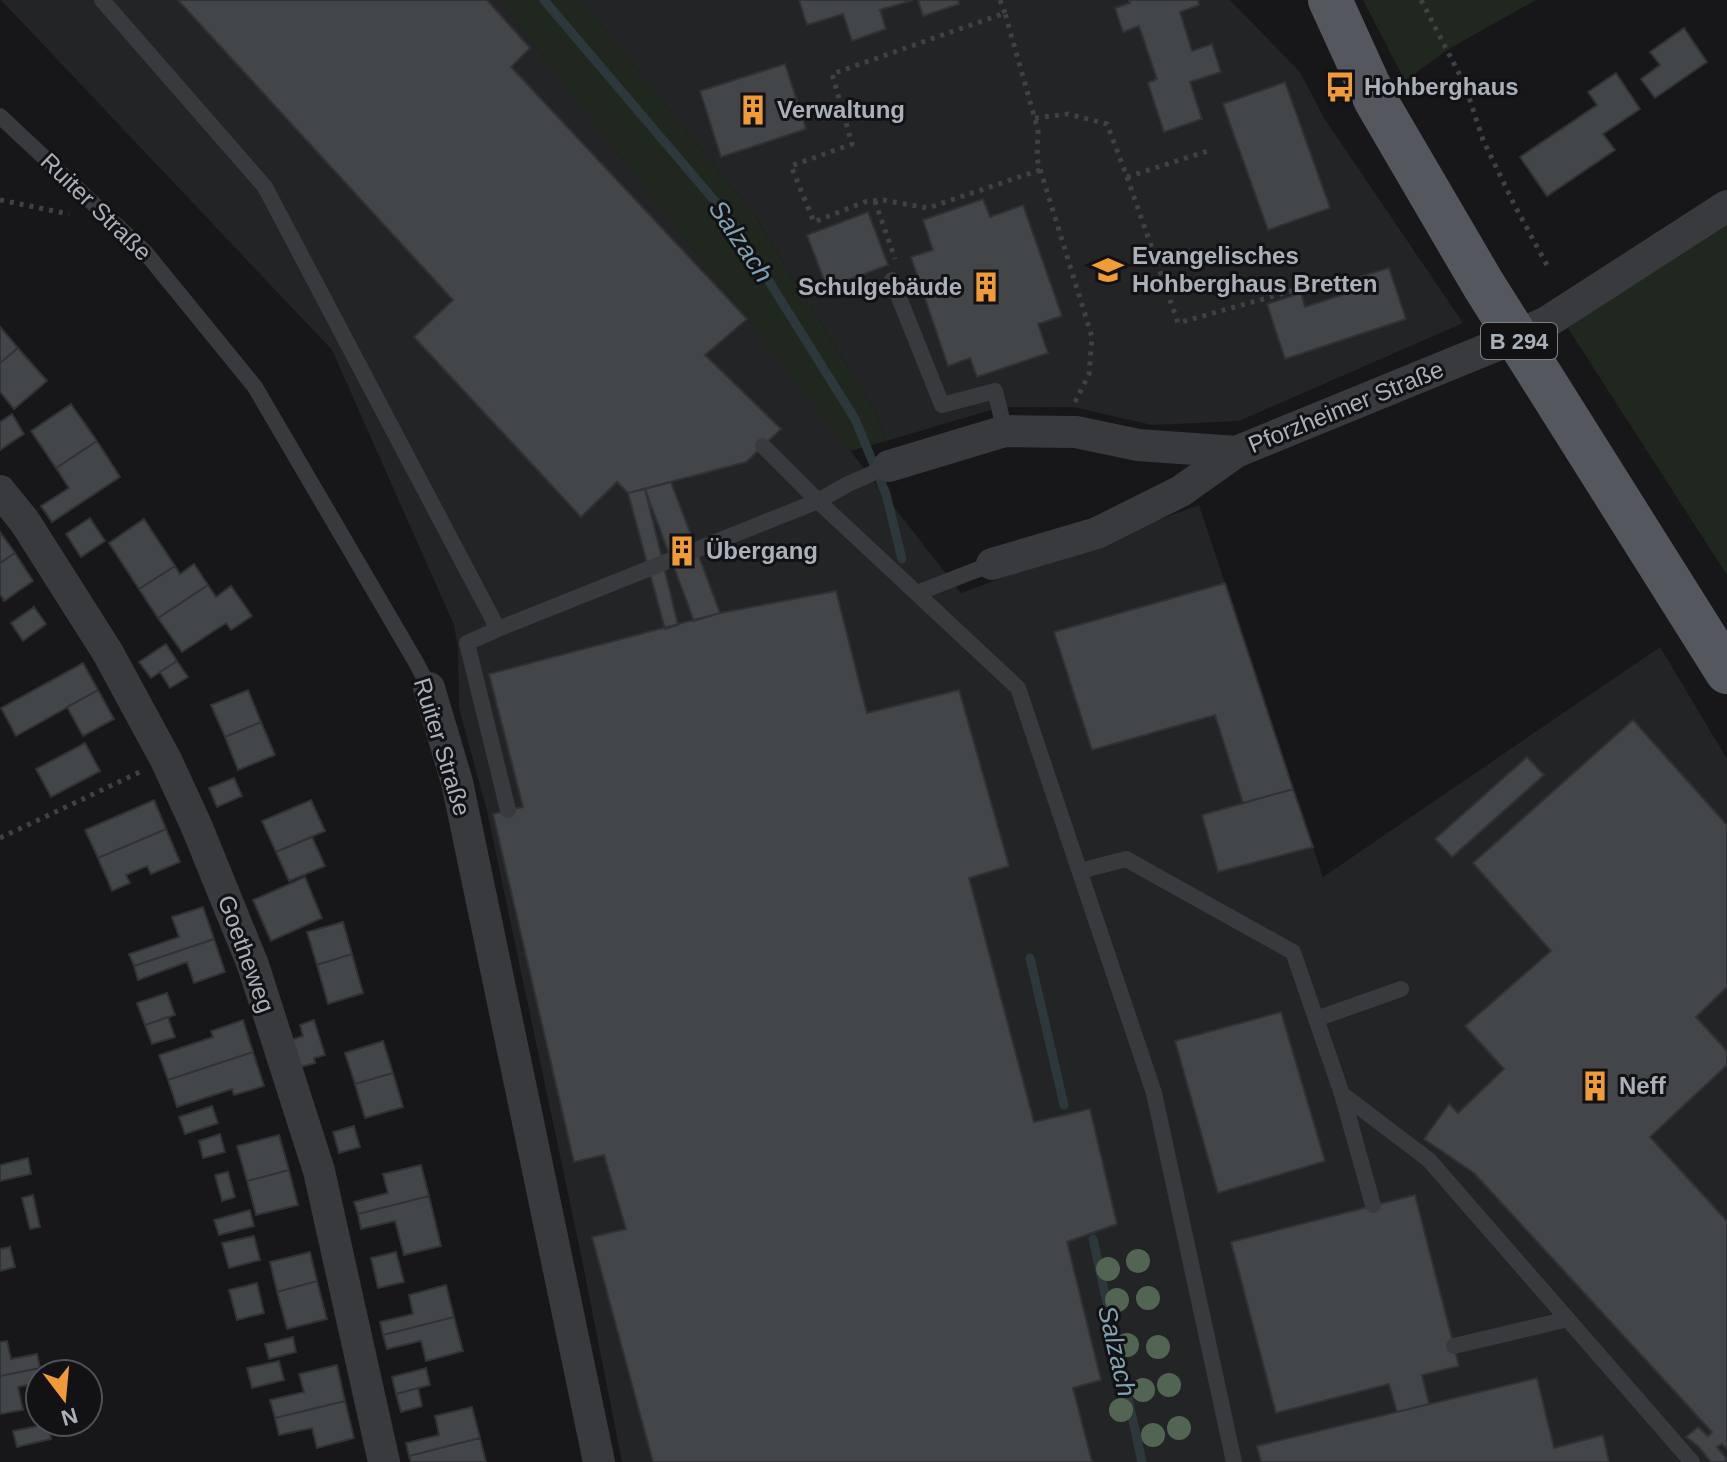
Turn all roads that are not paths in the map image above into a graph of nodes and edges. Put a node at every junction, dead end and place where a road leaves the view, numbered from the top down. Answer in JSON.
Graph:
{"nodes":[{"id":1,"x":102,"y":0,"type":"edge"},
{"id":2,"x":1330,"y":0,"type":"edge"},
{"id":3,"x":0,"y":116,"type":"edge"},
{"id":4,"x":1727,"y":206,"type":"edge"},
{"id":5,"x":892,"y":280,"type":"road end"},
{"id":6,"x":1516,"y":336,"type":"junction"},
{"id":7,"x":1005,"y":431,"type":"junction"},
{"id":8,"x":763,"y":446,"type":"dead end"},
{"id":9,"x":1236,"y":452,"type":"junction"},
{"id":10,"x":889,"y":466,"type":"joint"},
{"id":11,"x":0,"y":491,"type":"edge"},
{"id":12,"x":818,"y":501,"type":"junction"},
{"id":13,"x":992,"y":564,"type":"joint"},
{"id":14,"x":917,"y":593,"type":"junction"},
{"id":15,"x":498,"y":629,"type":"junction"},
{"id":16,"x":1727,"y":672,"type":"edge"},
{"id":17,"x":429,"y":688,"type":"joint"},
{"id":18,"x":508,"y":810,"type":"dead end"},
{"id":19,"x":1080,"y":871,"type":"junction"},
{"id":20,"x":1401,"y":989,"type":"dead end"},
{"id":21,"x":1316,"y":1019,"type":"junction"},
{"id":22,"x":1342,"y":1094,"type":"junction"},
{"id":23,"x":1373,"y":1205,"type":"dead end"},
{"id":24,"x":1568,"y":1319,"type":"junction"},
{"id":25,"x":1454,"y":1346,"type":"dead end"},
{"id":26,"x":384,"y":1462,"type":"edge"},
{"id":27,"x":599,"y":1462,"type":"edge"},
{"id":28,"x":1234,"y":1462,"type":"edge"},
{"id":29,"x":1692,"y":1462,"type":"edge"}],
"edges":[{"from":1,"to":15,"type":"lane"},
{"from":2,"to":6,"type":"main road","number":"B 294"},
{"from":3,"to":17,"type":"lane","name":"Ruiter Straße"},
{"from":4,"to":6,"type":"street","name":"Pforzheimer Straße"},
{"from":5,"to":7,"type":"lane"},
{"from":6,"to":9,"type":"street","name":"Pforzheimer Straße"},
{"from":6,"to":16,"type":"main road","number":"B 294"},
{"from":7,"to":9,"type":"street","name":"Pforzheimer Straße"},
{"from":7,"to":10,"type":"street","name":"Pforzheimer Straße"},
{"from":8,"to":12,"type":"lane"},
{"from":9,"to":13,"type":"street"},
{"from":10,"to":12,"type":"lane"},
{"from":11,"to":26,"type":"street","name":"Goetheweg"},
{"from":12,"to":14,"type":"lane"},
{"from":12,"to":15,"type":"lane"},
{"from":13,"to":14,"type":"lane"},
{"from":14,"to":19,"type":"lane"},
{"from":15,"to":18,"type":"lane"},
{"from":17,"to":27,"type":"street","name":"Ruiter Straße"},
{"from":19,"to":21,"type":"lane"},
{"from":19,"to":28,"type":"lane"},
{"from":20,"to":21,"type":"lane"},
{"from":21,"to":22,"type":"lane"},
{"from":22,"to":23,"type":"lane"},
{"from":22,"to":24,"type":"lane"},
{"from":24,"to":25,"type":"lane"},
{"from":24,"to":29,"type":"lane"}]}
